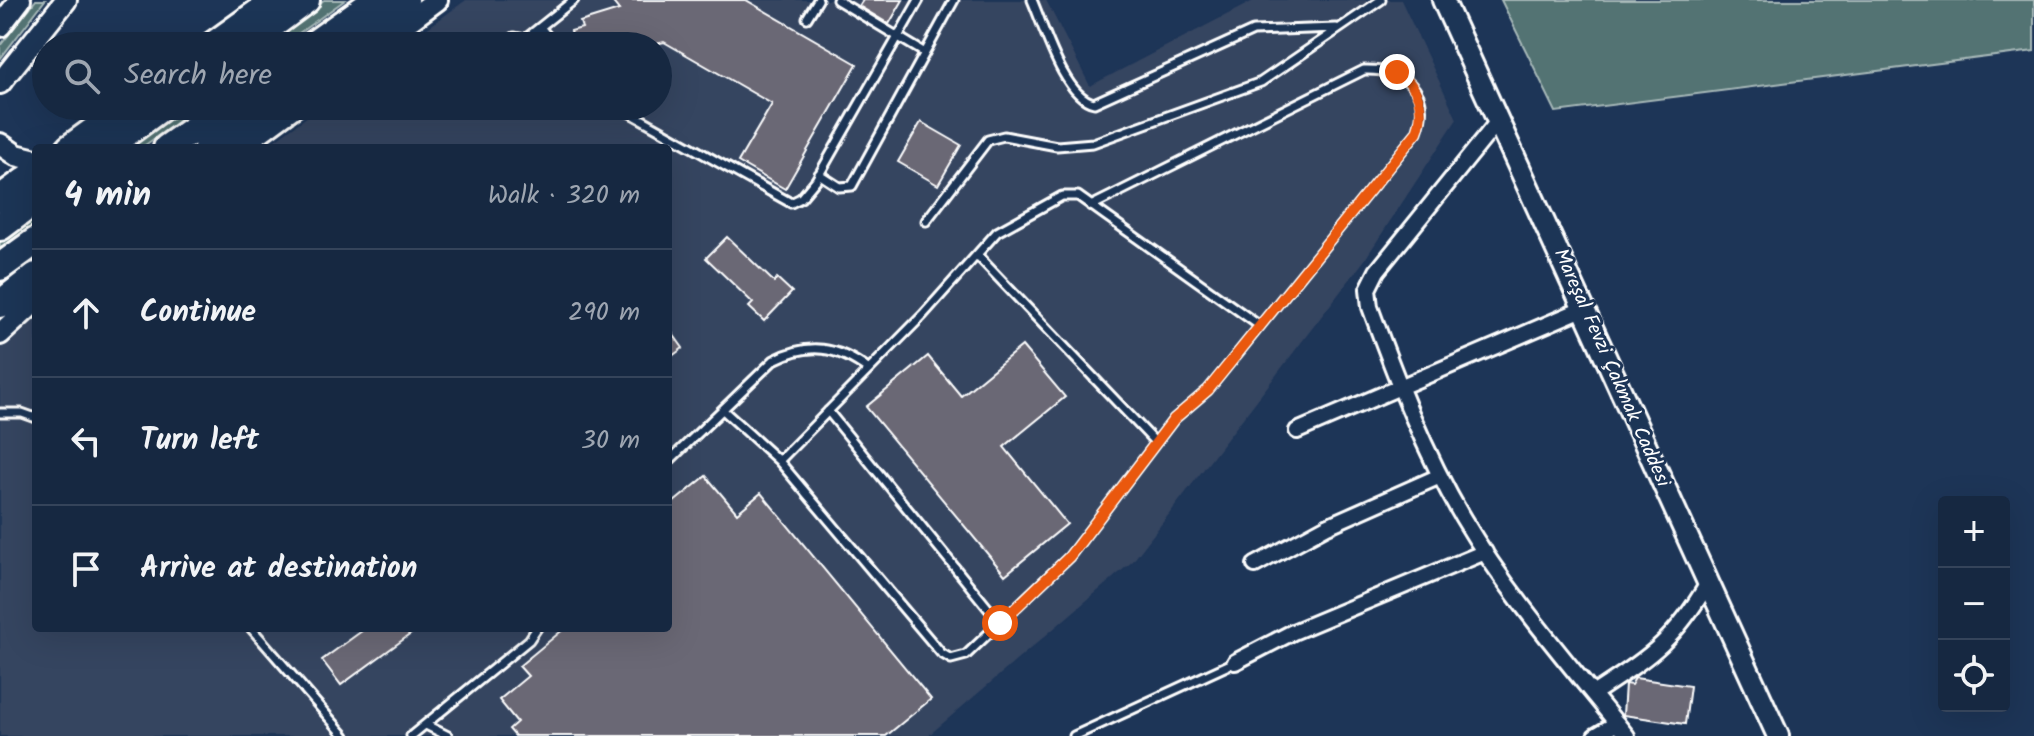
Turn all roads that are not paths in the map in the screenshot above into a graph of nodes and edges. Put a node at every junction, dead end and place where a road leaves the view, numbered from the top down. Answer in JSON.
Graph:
{"nodes":[{"id":1,"x":20,"y":0,"type":"edge"},
{"id":2,"x":66,"y":0,"type":"edge"},
{"id":3,"x":276,"y":0,"type":"edge"},
{"id":4,"x":306,"y":0,"type":"edge"},
{"id":5,"x":376,"y":0,"type":"edge"},
{"id":6,"x":405,"y":0,"type":"edge"},
{"id":7,"x":437,"y":0,"type":"edge"},
{"id":8,"x":574,"y":0,"type":"edge"},
{"id":9,"x":818,"y":0,"type":"edge"},
{"id":10,"x":837,"y":0,"type":"edge"},
{"id":11,"x":919,"y":0,"type":"edge"},
{"id":12,"x":954,"y":0,"type":"edge"},
{"id":13,"x":1032,"y":0,"type":"edge"},
{"id":14,"x":1381,"y":0,"type":"edge"},
{"id":15,"x":1443,"y":0,"type":"edge"},
{"id":16,"x":807,"y":18,"type":"dead end"},
{"id":17,"x":0,"y":26,"type":"edge"},
{"id":18,"x":540,"y":27,"type":"junction"},
{"id":19,"x":1339,"y":28,"type":"junction"},
{"id":20,"x":41,"y":32,"type":"edge"},
{"id":21,"x":231,"y":32,"type":"edge"},
{"id":22,"x":263,"y":32,"type":"edge"},
{"id":23,"x":331,"y":32,"type":"edge"},
{"id":24,"x":363,"y":32,"type":"edge"},
{"id":25,"x":394,"y":32,"type":"edge"},
{"id":26,"x":534,"y":32,"type":"edge"},
{"id":27,"x":544,"y":32,"type":"edge"},
{"id":28,"x":897,"y":37,"type":"junction"},
{"id":29,"x":32,"y":43,"type":"edge"},
{"id":30,"x":925,"y":53,"type":"junction"},
{"id":31,"x":0,"y":83,"type":"edge"},
{"id":32,"x":109,"y":120,"type":"edge"},
{"id":33,"x":144,"y":120,"type":"edge"},
{"id":34,"x":206,"y":120,"type":"edge"},
{"id":35,"x":244,"y":120,"type":"edge"},
{"id":36,"x":276,"y":120,"type":"edge"},
{"id":37,"x":642,"y":120,"type":"edge"},
{"id":38,"x":1499,"y":120,"type":"junction"},
{"id":39,"x":0,"y":144,"type":"edge"},
{"id":40,"x":76,"y":144,"type":"edge"},
{"id":41,"x":111,"y":144,"type":"edge"},
{"id":42,"x":173,"y":144,"type":"edge"},
{"id":43,"x":212,"y":144,"type":"edge"},
{"id":44,"x":243,"y":144,"type":"edge"},
{"id":45,"x":32,"y":159,"type":"edge"},
{"id":46,"x":819,"y":174,"type":"junction"},
{"id":47,"x":32,"y":176,"type":"edge"},
{"id":48,"x":0,"y":199,"type":"edge"},
{"id":49,"x":32,"y":203,"type":"edge"},
{"id":50,"x":1091,"y":206,"type":"junction"},
{"id":51,"x":926,"y":221,"type":"dead end"},
{"id":52,"x":0,"y":227,"type":"edge"},
{"id":53,"x":32,"y":244,"type":"edge"},
{"id":54,"x":977,"y":255,"type":"junction"},
{"id":55,"x":0,"y":267,"type":"edge"},
{"id":56,"x":32,"y":279,"type":"edge"},
{"id":57,"x":0,"y":304,"type":"edge"},
{"id":58,"x":32,"y":305,"type":"edge"},
{"id":59,"x":1585,"y":308,"type":"junction"},
{"id":60,"x":1260,"y":326,"type":"junction"},
{"id":61,"x":0,"y":334,"type":"edge"},
{"id":62,"x":869,"y":370,"type":"junction"},
{"id":63,"x":1401,"y":385,"type":"junction"},
{"id":64,"x":724,"y":411,"type":"junction"},
{"id":65,"x":828,"y":411,"type":"junction"},
{"id":66,"x":0,"y":416,"type":"edge"},
{"id":67,"x":32,"y":417,"type":"edge"},
{"id":68,"x":1297,"y":431,"type":"dead end"},
{"id":69,"x":1155,"y":442,"type":"junction"},
{"id":70,"x":672,"y":458,"type":"edge"},
{"id":71,"x":779,"y":461,"type":"junction"},
{"id":72,"x":1440,"y":476,"type":"junction"},
{"id":73,"x":1485,"y":552,"type":"junction"},
{"id":74,"x":1255,"y":565,"type":"dead end"},
{"id":75,"x":1708,"y":583,"type":"junction"},
{"id":76,"x":1000,"y":623,"type":"junction"},
{"id":77,"x":254,"y":632,"type":"edge"},
{"id":78,"x":534,"y":632,"type":"edge"},
{"id":79,"x":1235,"y":662,"type":"joint"},
{"id":80,"x":1593,"y":694,"type":"junction"},
{"id":81,"x":1617,"y":723,"type":"junction"},
{"id":82,"x":426,"y":725,"type":"junction"},
{"id":83,"x":345,"y":736,"type":"edge"},
{"id":84,"x":411,"y":736,"type":"edge"},
{"id":85,"x":448,"y":736,"type":"edge"},
{"id":86,"x":1074,"y":736,"type":"edge"},
{"id":87,"x":1595,"y":736,"type":"edge"},
{"id":88,"x":1627,"y":736,"type":"edge"},
{"id":89,"x":1778,"y":736,"type":"edge"}],
"edges":[{"from":1,"to":17,"type":"street"},
{"from":2,"to":20,"type":"street"},
{"from":3,"to":21,"type":"highway"},
{"from":4,"to":22,"type":"highway"},
{"from":5,"to":23,"type":"highway"},
{"from":6,"to":24,"type":"highway"},
{"from":7,"to":25,"type":"street"},
{"from":8,"to":18,"type":"lane"},
{"from":9,"to":16,"type":"lane"},
{"from":10,"to":28,"type":"lane"},
{"from":11,"to":28,"type":"lane"},
{"from":12,"to":30,"type":"lane"},
{"from":13,"to":19,"type":"lane"},
{"from":14,"to":19,"type":"lane"},
{"from":15,"to":38,"type":"street","name":"Mareşal Fevzi Çakmak Caddesi"},
{"from":18,"to":26,"type":"lane"},
{"from":18,"to":27,"type":"lane"},
{"from":19,"to":51,"type":"lane"},
{"from":28,"to":30,"type":"lane"},
{"from":28,"to":46,"type":"lane"},
{"from":29,"to":31,"type":"street"},
{"from":30,"to":46,"type":"lane"},
{"from":32,"to":40,"type":"highway"},
{"from":33,"to":41,"type":"highway"},
{"from":34,"to":42,"type":"highway"},
{"from":35,"to":43,"type":"highway"},
{"from":36,"to":44,"type":"street"},
{"from":37,"to":46,"type":"lane"},
{"from":38,"to":59,"type":"street","name":"Mareşal Fevzi Çakmak Caddesi"},
{"from":38,"to":63,"type":"street"},
{"from":39,"to":45,"type":"street"},
{"from":47,"to":48,"type":"highway"},
{"from":49,"to":52,"type":"highway"},
{"from":50,"to":54,"type":"lane"},
{"from":50,"to":60,"type":"lane"},
{"from":50,"to":60,"type":"lane"},
{"from":53,"to":55,"type":"highway"},
{"from":54,"to":62,"type":"lane"},
{"from":54,"to":69,"type":"lane"},
{"from":56,"to":57,"type":"highway"},
{"from":58,"to":61,"type":"street"},
{"from":59,"to":63,"type":"street"},
{"from":59,"to":75,"type":"street","name":"Mareşal Fevzi Çakmak Caddesi"},
{"from":60,"to":69,"type":"lane"},
{"from":62,"to":64,"type":"lane"},
{"from":62,"to":65,"type":"lane"},
{"from":63,"to":68,"type":"street"},
{"from":63,"to":72,"type":"street"},
{"from":64,"to":70,"type":"lane"},
{"from":64,"to":71,"type":"lane"},
{"from":65,"to":71,"type":"lane"},
{"from":65,"to":76,"type":"lane"},
{"from":66,"to":67,"type":"lane"},
{"from":69,"to":76,"type":"lane"},
{"from":71,"to":76,"type":"lane"},
{"from":72,"to":73,"type":"street"},
{"from":72,"to":74,"type":"street"},
{"from":73,"to":79,"type":"street"},
{"from":73,"to":80,"type":"street"},
{"from":75,"to":80,"type":"street"},
{"from":75,"to":89,"type":"street","name":"Mareşal Fevzi Çakmak Caddesi"},
{"from":77,"to":83,"type":"lane"},
{"from":78,"to":82,"type":"lane"},
{"from":79,"to":86,"type":"lane"},
{"from":80,"to":81,"type":"street"},
{"from":81,"to":87,"type":"street"},
{"from":81,"to":88,"type":"street"},
{"from":82,"to":84,"type":"lane"},
{"from":82,"to":85,"type":"lane"}]}
